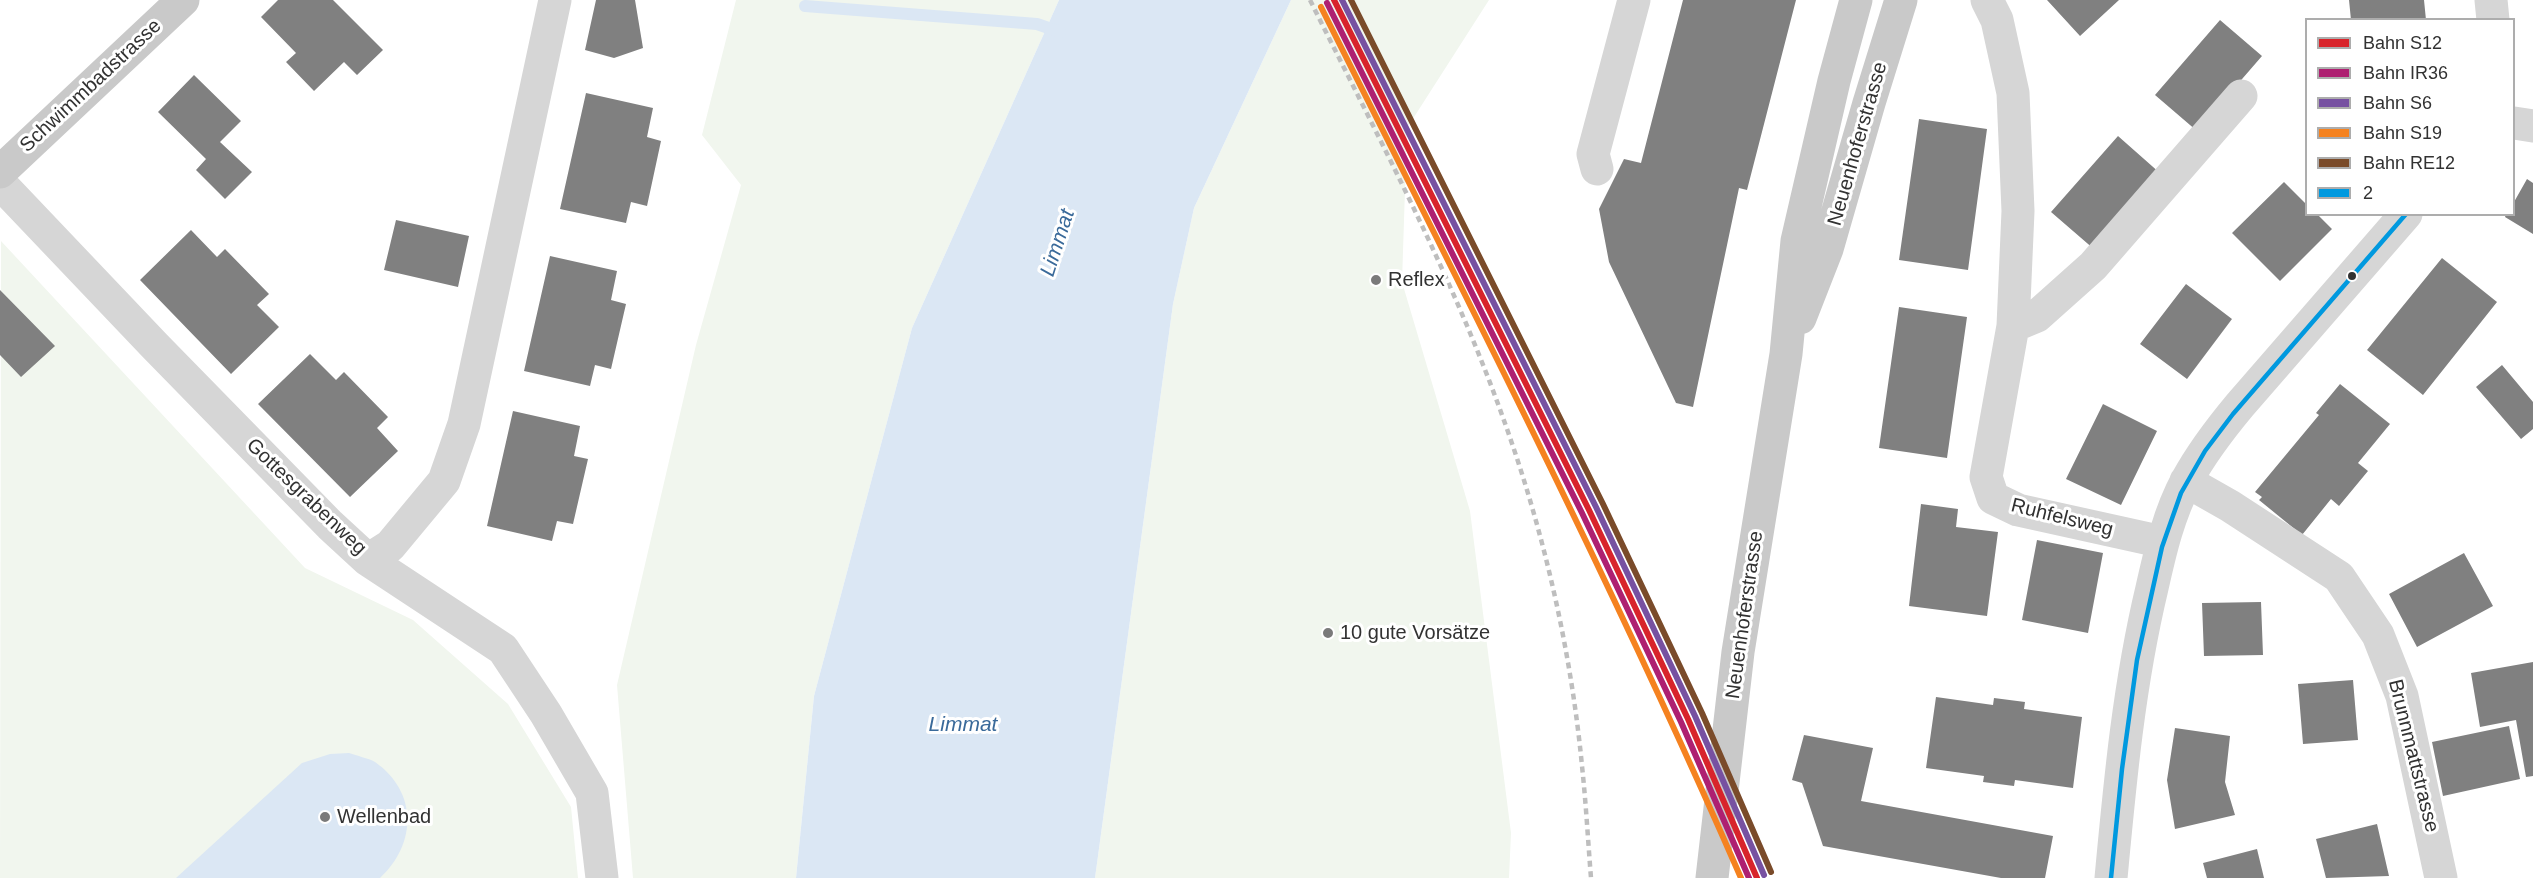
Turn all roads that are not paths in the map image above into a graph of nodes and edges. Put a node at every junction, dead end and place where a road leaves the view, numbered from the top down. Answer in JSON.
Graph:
{"nodes":[{"id":1,"x":183,"y":0,"type":"edge"},
{"id":2,"x":555,"y":0,"type":"edge"},
{"id":3,"x":1634,"y":0,"type":"edge"},
{"id":4,"x":1856,"y":0,"type":"edge"},
{"id":5,"x":1901,"y":0,"type":"edge"},
{"id":6,"x":1987,"y":0,"type":"edge"},
{"id":7,"x":2491,"y":0,"type":"edge"},
{"id":8,"x":2493,"y":18,"type":"edge"},
{"id":9,"x":2241,"y":96,"type":"dead end"},
{"id":10,"x":2515,"y":123,"type":"edge"},
{"id":11,"x":2533,"y":126,"type":"edge"},
{"id":12,"x":1597,"y":169,"type":"dead end"},
{"id":13,"x":0,"y":172,"type":"edge"},
{"id":14,"x":0,"y":183,"type":"edge"},
{"id":15,"x":2404,"y":216,"type":"edge"},
{"id":16,"x":2013,"y":326,"type":"junction"},
{"id":17,"x":1786,"y":354,"type":"junction"},
{"id":18,"x":2186,"y":481,"type":"junction"},
{"id":19,"x":2163,"y":542,"type":"junction"},
{"id":20,"x":368,"y":560,"type":"junction"},
{"id":21,"x":602,"y":878,"type":"edge"},
{"id":22,"x":1712,"y":878,"type":"edge"},
{"id":23,"x":2111,"y":878,"type":"edge"},
{"id":24,"x":2441,"y":878,"type":"edge"}],
"edges":[{"from":1,"to":13,"type":"main road","name":"Schwimmbadstrasse"},
{"from":2,"to":20,"type":"street","name":"Gottesgrabenweg"},
{"from":3,"to":12,"type":"street"},
{"from":4,"to":17,"type":"main road","name":"Neuenhoferstrasse"},
{"from":5,"to":17,"type":"main road","name":"Neuenhoferstrasse"},
{"from":6,"to":16,"type":"street","name":"Ruhfelsweg"},
{"from":7,"to":8,"type":"street"},
{"from":9,"to":16,"type":"street"},
{"from":10,"to":11,"type":"street"},
{"from":14,"to":20,"type":"street","name":"Gottesgrabenweg"},
{"from":15,"to":18,"type":"street"},
{"from":16,"to":19,"type":"street","name":"Ruhfelsweg"},
{"from":17,"to":22,"type":"main road","name":"Neuenhoferstrasse"},
{"from":18,"to":19,"type":"street"},
{"from":18,"to":24,"type":"street","name":"Brunnmattstrasse"},
{"from":19,"to":23,"type":"street"},
{"from":20,"to":21,"type":"street"}]}
